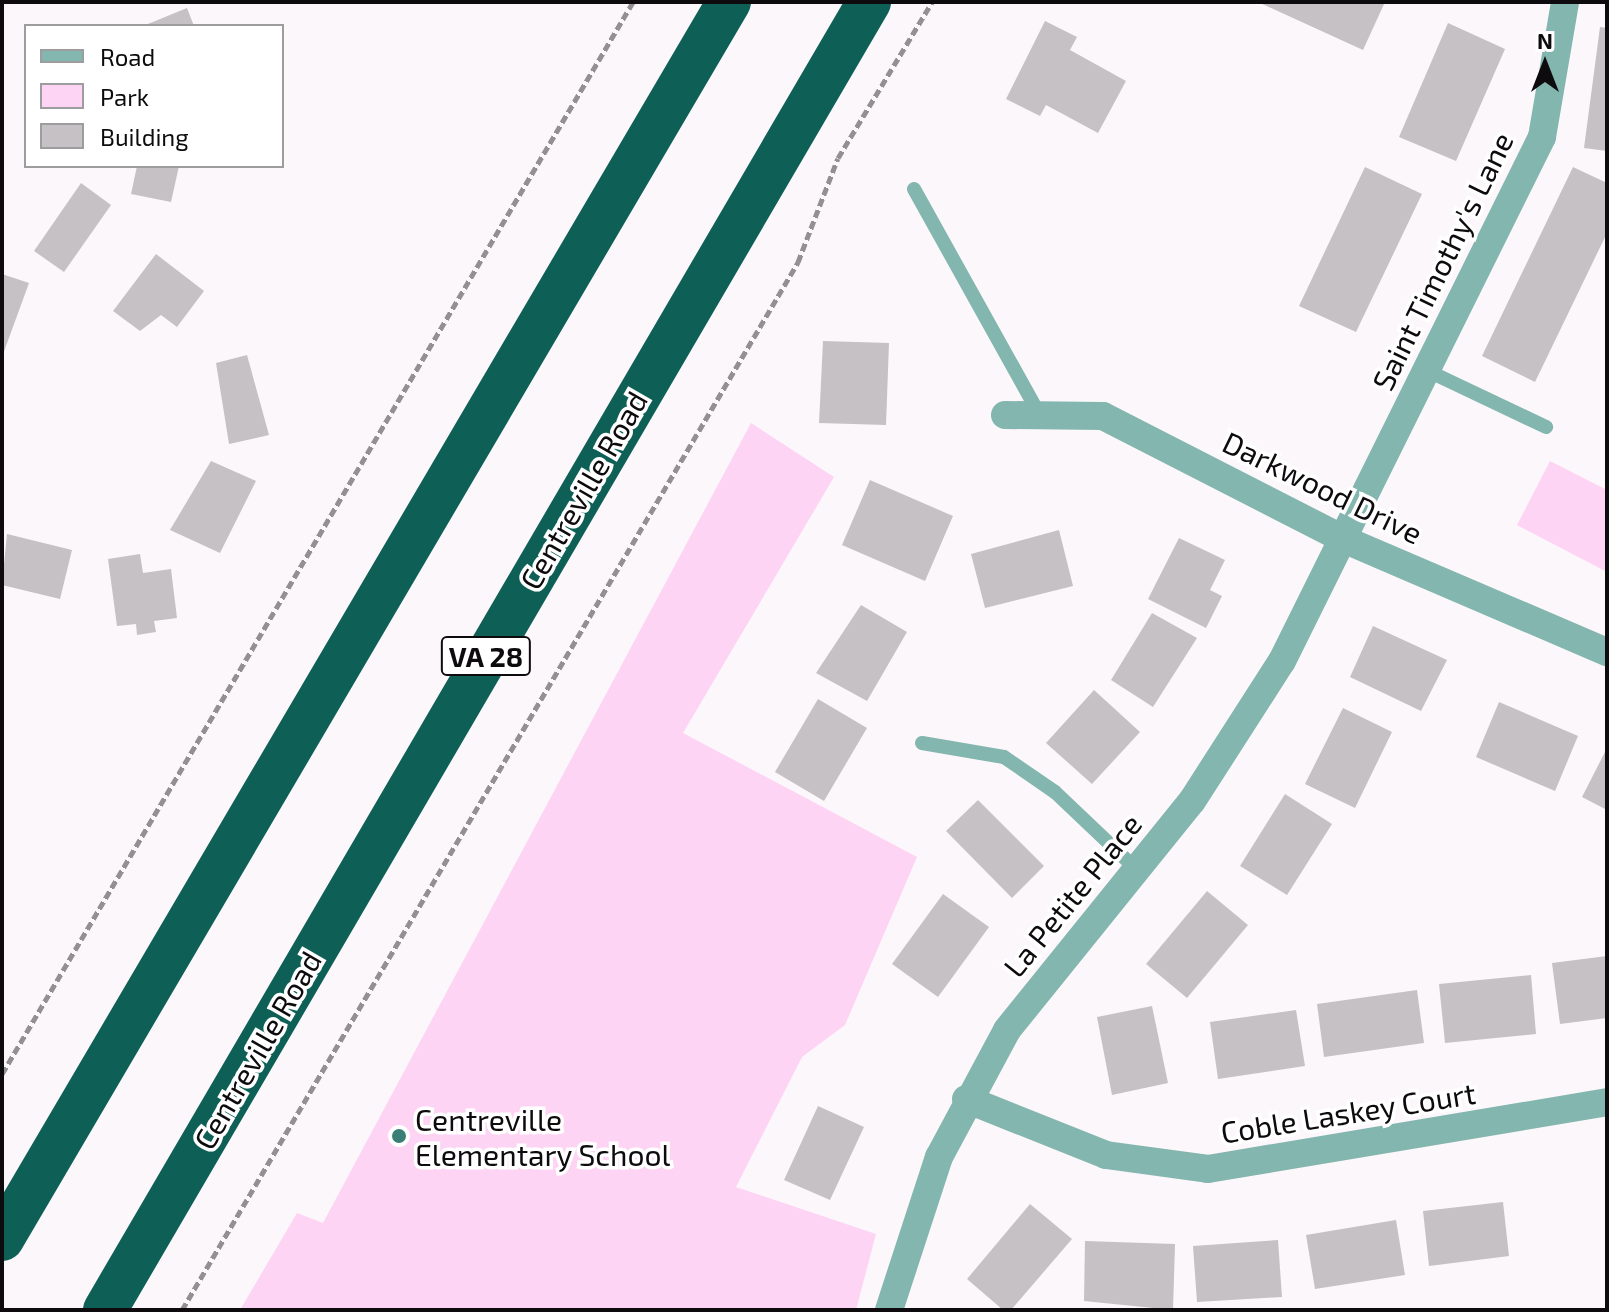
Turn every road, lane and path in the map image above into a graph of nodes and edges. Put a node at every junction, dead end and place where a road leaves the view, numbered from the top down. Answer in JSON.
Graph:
{"nodes":[{"id":1,"x":633,"y":2,"type":"edge"},
{"id":2,"x":729,"y":2,"type":"edge"},
{"id":3,"x":869,"y":2,"type":"edge"},
{"id":4,"x":932,"y":2,"type":"edge"},
{"id":5,"x":1565,"y":2,"type":"edge"},
{"id":6,"x":914,"y":189,"type":"dead end"},
{"id":7,"x":1426,"y":370,"type":"junction"},
{"id":8,"x":1038,"y":412,"type":"junction"},
{"id":9,"x":1005,"y":415,"type":"dead end"},
{"id":10,"x":1546,"y":427,"type":"dead end"},
{"id":11,"x":1343,"y":539,"type":"junction"},
{"id":12,"x":1607,"y":652,"type":"edge"},
{"id":13,"x":922,"y":743,"type":"dead end"},
{"id":14,"x":1135,"y":868,"type":"junction"},
{"id":15,"x":2,"y":1074,"type":"edge"},
{"id":16,"x":966,"y":1099,"type":"junction"},
{"id":17,"x":1607,"y":1102,"type":"edge"},
{"id":18,"x":2,"y":1239,"type":"edge"},
{"id":19,"x":105,"y":1310,"type":"edge"},
{"id":20,"x":182,"y":1310,"type":"edge"},
{"id":21,"x":889,"y":1310,"type":"edge"}],
"edges":[{"from":1,"to":15,"type":"path"},
{"from":2,"to":18,"type":"highway"},
{"from":3,"to":19,"type":"highway","name":"Centreville Road","number":"VA 28"},
{"from":4,"to":20,"type":"path"},
{"from":5,"to":7,"type":"street","name":"Saint Timothy's Lane"},
{"from":6,"to":8,"type":"lane"},
{"from":7,"to":10,"type":"lane"},
{"from":7,"to":11,"type":"street","name":"Saint Timothy's Lane"},
{"from":8,"to":9,"type":"street","name":"Darkwood Drive"},
{"from":8,"to":11,"type":"street","name":"Darkwood Drive"},
{"from":11,"to":12,"type":"street","name":"Darkwood Drive"},
{"from":11,"to":14,"type":"street","name":"La Petite Place"},
{"from":13,"to":14,"type":"lane"},
{"from":14,"to":16,"type":"street","name":"La Petite Place"},
{"from":16,"to":17,"type":"street","name":"Coble Laskey Court"},
{"from":16,"to":21,"type":"street","name":"La Petite Place"}]}
